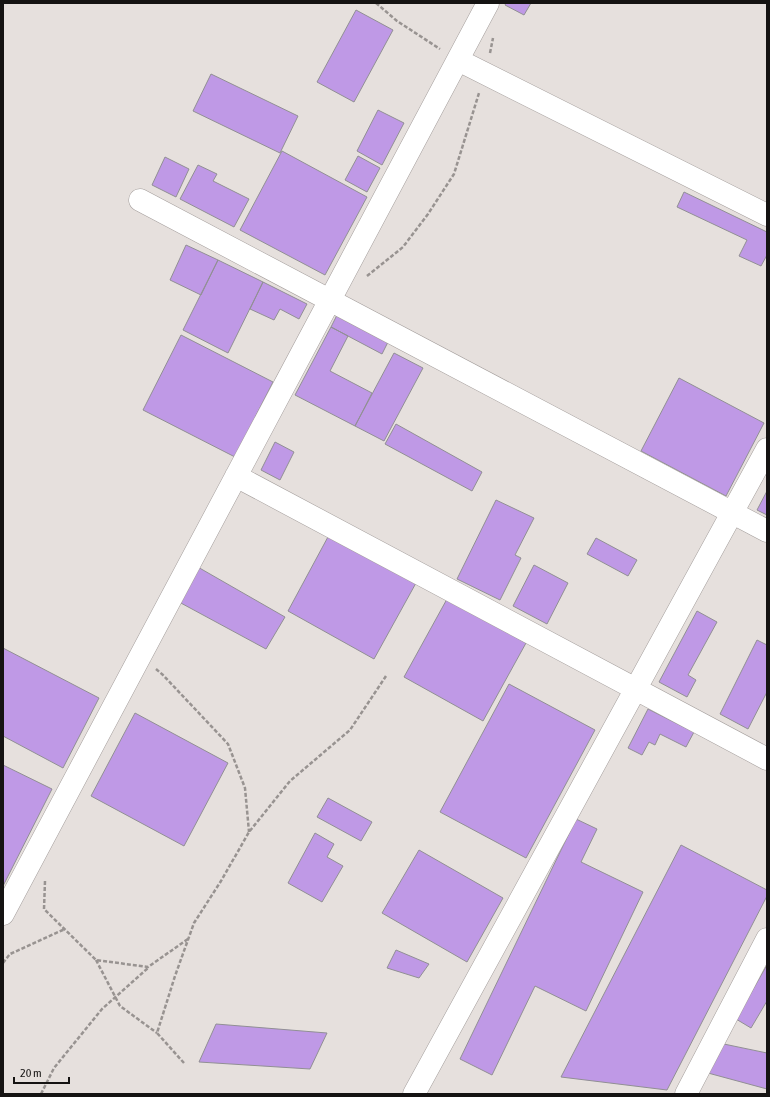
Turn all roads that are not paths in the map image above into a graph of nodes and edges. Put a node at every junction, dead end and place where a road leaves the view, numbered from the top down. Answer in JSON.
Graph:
{"nodes":[{"id":1,"x":488,"y":3,"type":"edge"},
{"id":2,"x":458,"y":60,"type":"junction"},
{"id":3,"x":140,"y":200,"type":"dead end"},
{"id":4,"x":767,"y":215,"type":"edge"},
{"id":5,"x":329,"y":301,"type":"junction"},
{"id":6,"x":767,"y":449,"type":"edge"},
{"id":7,"x":236,"y":476,"type":"junction"},
{"id":8,"x":732,"y":512,"type":"junction"},
{"id":9,"x":767,"y":531,"type":"edge"},
{"id":10,"x":636,"y":689,"type":"junction"},
{"id":11,"x":767,"y":759,"type":"edge"},
{"id":12,"x":3,"y":914,"type":"edge"},
{"id":13,"x":767,"y":939,"type":"edge"},
{"id":14,"x":414,"y":1094,"type":"edge"},
{"id":15,"x":686,"y":1094,"type":"edge"}],
"edges":[{"from":1,"to":2,"type":"street"},
{"from":2,"to":4,"type":"street"},
{"from":2,"to":5,"type":"street"},
{"from":3,"to":5,"type":"street"},
{"from":5,"to":7,"type":"street"},
{"from":5,"to":8,"type":"street"},
{"from":6,"to":8,"type":"street"},
{"from":7,"to":10,"type":"street"},
{"from":7,"to":12,"type":"street"},
{"from":8,"to":9,"type":"street"},
{"from":8,"to":10,"type":"street"},
{"from":10,"to":11,"type":"street"},
{"from":10,"to":14,"type":"street"},
{"from":13,"to":15,"type":"street"}]}
